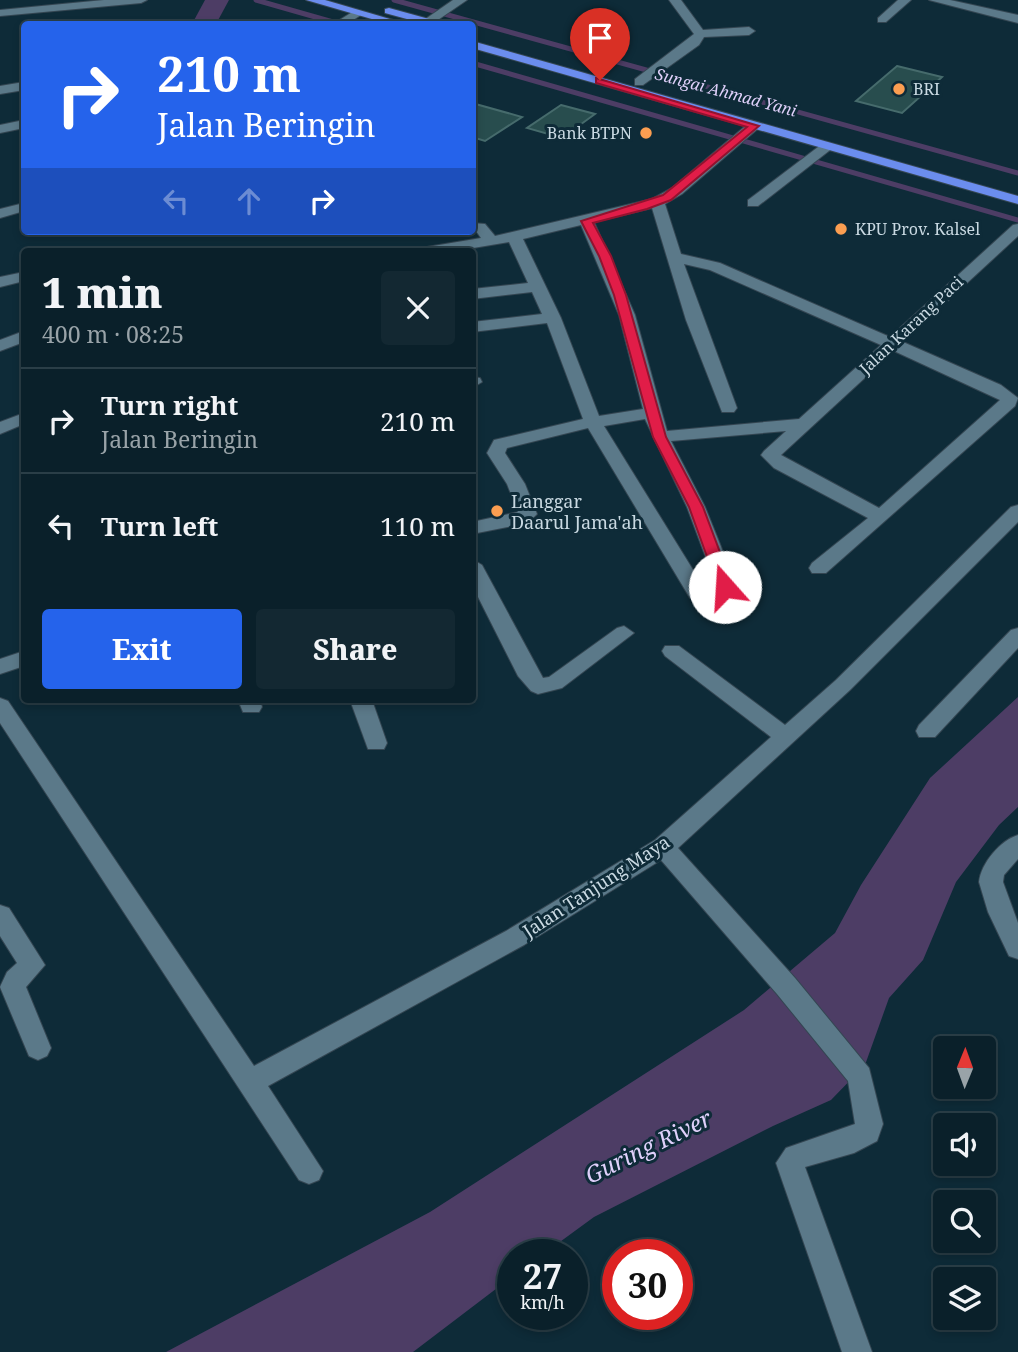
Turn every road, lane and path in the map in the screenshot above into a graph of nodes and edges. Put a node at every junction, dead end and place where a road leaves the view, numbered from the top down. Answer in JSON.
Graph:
{"nodes":[{"id":1,"x":141,"y":0,"type":"edge"},
{"id":2,"x":312,"y":0,"type":"edge"},
{"id":3,"x":350,"y":0,"type":"edge"},
{"id":4,"x":461,"y":0,"type":"edge"},
{"id":5,"x":675,"y":0,"type":"edge"},
{"id":6,"x":905,"y":0,"type":"edge"},
{"id":7,"x":935,"y":0,"type":"edge"},
{"id":8,"x":27,"y":11,"type":"junction"},
{"id":9,"x":0,"y":13,"type":"edge"},
{"id":10,"x":358,"y":13,"type":"junction"},
{"id":11,"x":437,"y":18,"type":"edge"},
{"id":12,"x":1018,"y":19,"type":"edge"},
{"id":13,"x":882,"y":20,"type":"dead end"},
{"id":14,"x":30,"y":21,"type":"edge"},
{"id":15,"x":344,"y":21,"type":"edge"},
{"id":16,"x":389,"y":21,"type":"edge"},
{"id":17,"x":750,"y":30,"type":"dead end"},
{"id":18,"x":699,"y":34,"type":"junction"},
{"id":19,"x":476,"y":36,"type":"edge"},
{"id":20,"x":476,"y":45,"type":"edge"},
{"id":21,"x":645,"y":80,"type":"junction"},
{"id":22,"x":21,"y":86,"type":"edge"},
{"id":23,"x":0,"y":90,"type":"edge"},
{"id":24,"x":20,"y":125,"type":"edge"},
{"id":25,"x":754,"y":126,"type":"junction"},
{"id":26,"x":0,"y":129,"type":"edge"},
{"id":27,"x":823,"y":150,"type":"junction"},
{"id":28,"x":1018,"y":187,"type":"edge"},
{"id":29,"x":1018,"y":200,"type":"edge"},
{"id":30,"x":657,"y":202,"type":"junction"},
{"id":31,"x":753,"y":203,"type":"dead end"},
{"id":32,"x":21,"y":208,"type":"edge"},
{"id":33,"x":0,"y":214,"type":"edge"},
{"id":34,"x":586,"y":221,"type":"junction"},
{"id":35,"x":476,"y":224,"type":"edge"},
{"id":36,"x":1018,"y":228,"type":"edge"},
{"id":37,"x":514,"y":237,"type":"junction"},
{"id":38,"x":491,"y":241,"type":"junction"},
{"id":39,"x":446,"y":248,"type":"edge"},
{"id":40,"x":674,"y":257,"type":"junction"},
{"id":41,"x":21,"y":278,"type":"edge"},
{"id":42,"x":0,"y":282,"type":"edge"},
{"id":43,"x":539,"y":286,"type":"junction"},
{"id":44,"x":476,"y":294,"type":"edge"},
{"id":45,"x":553,"y":318,"type":"junction"},
{"id":46,"x":476,"y":327,"type":"edge"},
{"id":47,"x":21,"y":337,"type":"edge"},
{"id":48,"x":889,"y":343,"type":"junction"},
{"id":49,"x":0,"y":346,"type":"edge"},
{"id":50,"x":728,"y":408,"type":"dead end"},
{"id":51,"x":652,"y":413,"type":"junction"},
{"id":52,"x":21,"y":419,"type":"edge"},
{"id":53,"x":593,"y":422,"type":"junction"},
{"id":54,"x":805,"y":424,"type":"junction"},
{"id":55,"x":0,"y":429,"type":"edge"},
{"id":56,"x":660,"y":437,"type":"junction"},
{"id":57,"x":1018,"y":511,"type":"edge"},
{"id":58,"x":881,"y":517,"type":"junction"},
{"id":59,"x":476,"y":527,"type":"edge"},
{"id":60,"x":819,"y":568,"type":"dead end"},
{"id":61,"x":476,"y":573,"type":"edge"},
{"id":62,"x":624,"y":633,"type":"dead end"},
{"id":63,"x":1018,"y":635,"type":"edge"},
{"id":64,"x":672,"y":651,"type":"dead end"},
{"id":65,"x":21,"y":659,"type":"edge"},
{"id":66,"x":0,"y":667,"type":"edge"},
{"id":67,"x":362,"y":703,"type":"edge"},
{"id":68,"x":0,"y":706,"type":"edge"},
{"id":69,"x":927,"y":731,"type":"dead end"},
{"id":70,"x":785,"y":736,"type":"junction"},
{"id":71,"x":376,"y":743,"type":"dead end"},
{"id":72,"x":1018,"y":844,"type":"edge"},
{"id":73,"x":663,"y":846,"type":"junction"},
{"id":74,"x":0,"y":915,"type":"edge"},
{"id":75,"x":1018,"y":949,"type":"edge"},
{"id":76,"x":38,"y":1048,"type":"dead end"},
{"id":77,"x":249,"y":1082,"type":"junction"},
{"id":78,"x":309,"y":1171,"type":"dead end"},
{"id":79,"x":857,"y":1352,"type":"edge"}],
"edges":[{"from":1,"to":8,"type":"street"},
{"from":2,"to":10,"type":"highway"},
{"from":3,"to":11,"type":"highway"},
{"from":4,"to":11,"type":"street"},
{"from":5,"to":18,"type":"street"},
{"from":6,"to":13,"type":"street"},
{"from":7,"to":12,"type":"street"},
{"from":8,"to":9,"type":"street"},
{"from":8,"to":14,"type":"street"},
{"from":10,"to":15,"type":"street"},
{"from":10,"to":16,"type":"highway"},
{"from":17,"to":18,"type":"street"},
{"from":18,"to":21,"type":"street"},
{"from":19,"to":21,"type":"highway"},
{"from":20,"to":21,"type":"highway"},
{"from":21,"to":25,"type":"highway"},
{"from":21,"to":28,"type":"highway"},
{"from":22,"to":23,"type":"street"},
{"from":24,"to":26,"type":"street"},
{"from":25,"to":27,"type":"highway"},
{"from":25,"to":30,"type":"street"},
{"from":27,"to":29,"type":"highway"},
{"from":27,"to":31,"type":"street"},
{"from":30,"to":34,"type":"street"},
{"from":30,"to":40,"type":"street"},
{"from":32,"to":33,"type":"street"},
{"from":34,"to":37,"type":"street"},
{"from":34,"to":51,"type":"street"},
{"from":35,"to":38,"type":"street"},
{"from":36,"to":48,"type":"street","name":"Jalan Karang Paci"},
{"from":37,"to":38,"type":"street"},
{"from":37,"to":43,"type":"street"},
{"from":38,"to":39,"type":"street"},
{"from":40,"to":48,"type":"street"},
{"from":40,"to":50,"type":"street"},
{"from":41,"to":42,"type":"street"},
{"from":43,"to":44,"type":"street"},
{"from":43,"to":45,"type":"street"},
{"from":45,"to":46,"type":"street"},
{"from":45,"to":53,"type":"street"},
{"from":47,"to":49,"type":"street"},
{"from":48,"to":54,"type":"street","name":"Jalan Karang Paci"},
{"from":48,"to":58,"type":"street"},
{"from":51,"to":53,"type":"street"},
{"from":51,"to":56,"type":"street"},
{"from":52,"to":55,"type":"street"},
{"from":53,"to":56,"type":"street"},
{"from":53,"to":59,"type":"street"},
{"from":54,"to":56,"type":"street"},
{"from":54,"to":58,"type":"street","name":"Jalan Karang Paci"},
{"from":57,"to":70,"type":"street","name":"Jalan Tanjung Maya"},
{"from":58,"to":60,"type":"street"},
{"from":61,"to":62,"type":"street"},
{"from":63,"to":69,"type":"street"},
{"from":64,"to":70,"type":"street"},
{"from":65,"to":66,"type":"street"},
{"from":67,"to":71,"type":"street"},
{"from":68,"to":77,"type":"street"},
{"from":70,"to":73,"type":"street","name":"Jalan Tanjung Maya"},
{"from":72,"to":75,"type":"street"},
{"from":73,"to":77,"type":"street","name":"Jalan Tanjung Maya"},
{"from":73,"to":79,"type":"street"},
{"from":74,"to":76,"type":"street"},
{"from":77,"to":78,"type":"street"}]}
